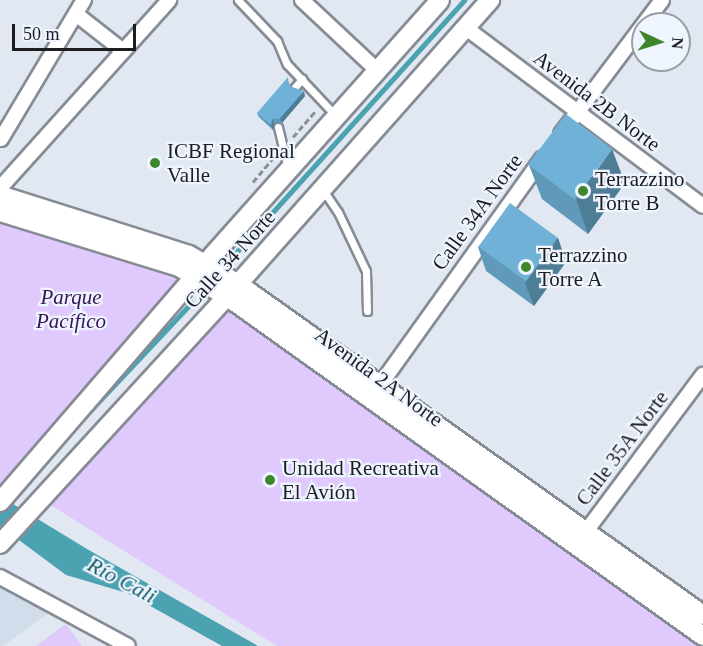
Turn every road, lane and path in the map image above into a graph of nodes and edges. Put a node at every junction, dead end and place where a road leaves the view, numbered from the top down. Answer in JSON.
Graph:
{"nodes":[{"id":1,"x":84,"y":0,"type":"edge"},
{"id":2,"x":169,"y":0,"type":"edge"},
{"id":3,"x":238,"y":0,"type":"edge"},
{"id":4,"x":302,"y":0,"type":"edge"},
{"id":5,"x":440,"y":0,"type":"edge"},
{"id":6,"x":490,"y":0,"type":"edge"},
{"id":7,"x":662,"y":0,"type":"edge"},
{"id":8,"x":652,"y":12,"type":"edge"},
{"id":9,"x":76,"y":14,"type":"junction"},
{"id":10,"x":466,"y":28,"type":"junction"},
{"id":11,"x":631,"y":40,"type":"edge"},
{"id":12,"x":123,"y":51,"type":"junction"},
{"id":13,"x":378,"y":71,"type":"junction"},
{"id":14,"x":302,"y":79,"type":"junction"},
{"id":15,"x":295,"y":87,"type":"edge"},
{"id":16,"x":576,"y":114,"type":"junction"},
{"id":17,"x":337,"y":117,"type":"junction"},
{"id":18,"x":278,"y":127,"type":"dead end"},
{"id":19,"x":1,"y":139,"type":"edge"},
{"id":20,"x":289,"y":171,"type":"junction"},
{"id":21,"x":0,"y":188,"type":"edge"},
{"id":22,"x":322,"y":190,"type":"junction"},
{"id":23,"x":0,"y":195,"type":"edge"},
{"id":24,"x":703,"y":206,"type":"edge"},
{"id":25,"x":0,"y":212,"type":"edge"},
{"id":26,"x":200,"y":270,"type":"junction"},
{"id":27,"x":233,"y":290,"type":"junction"},
{"id":28,"x":367,"y":311,"type":"dead end"},
{"id":29,"x":703,"y":375,"type":"edge"},
{"id":30,"x":376,"y":392,"type":"junction"},
{"id":31,"x":0,"y":502,"type":"edge"},
{"id":32,"x":580,"y":540,"type":"junction"},
{"id":33,"x":0,"y":544,"type":"edge"},
{"id":34,"x":0,"y":577,"type":"edge"},
{"id":35,"x":697,"y":613,"type":"edge"},
{"id":36,"x":703,"y":636,"type":"edge"},
{"id":37,"x":128,"y":646,"type":"edge"}],
"edges":[{"from":1,"to":9,"type":"street"},
{"from":2,"to":12,"type":"street"},
{"from":3,"to":14,"type":"lane"},
{"from":4,"to":13,"type":"street"},
{"from":5,"to":13,"type":"main road","name":"Calle 34 Norte"},
{"from":6,"to":10,"type":"main road","name":"Calle 34 Norte"},
{"from":7,"to":8,"type":"street","name":"Calle 34A Norte"},
{"from":9,"to":12,"type":"street"},
{"from":9,"to":19,"type":"street"},
{"from":10,"to":16,"type":"street","name":"Avenida 2B Norte"},
{"from":10,"to":22,"type":"main road","name":"Calle 34 Norte"},
{"from":11,"to":16,"type":"street","name":"Calle 34A Norte"},
{"from":12,"to":21,"type":"street"},
{"from":13,"to":17,"type":"main road","name":"Calle 34 Norte"},
{"from":14,"to":15,"type":"lane"},
{"from":14,"to":17,"type":"lane"},
{"from":16,"to":24,"type":"street","name":"Avenida 2B Norte"},
{"from":16,"to":30,"type":"street","name":"Calle 34A Norte"},
{"from":17,"to":20,"type":"main road","name":"Calle 34 Norte"},
{"from":18,"to":20,"type":"lane"},
{"from":20,"to":26,"type":"main road","name":"Calle 34 Norte"},
{"from":22,"to":27,"type":"main road","name":"Calle 34 Norte"},
{"from":22,"to":28,"type":"lane"},
{"from":23,"to":26,"type":"main road","name":"Avenida 2A Norte"},
{"from":25,"to":26,"type":"main road","name":"Avenida 2A Norte"},
{"from":26,"to":27,"type":"main road","name":"Avenida 2A Norte"},
{"from":26,"to":31,"type":"main road","name":"Calle 34 Norte"},
{"from":27,"to":30,"type":"main road","name":"Avenida 2A Norte"},
{"from":27,"to":33,"type":"main road","name":"Calle 34 Norte"},
{"from":29,"to":32,"type":"street","name":"Calle 35A Norte"},
{"from":30,"to":32,"type":"main road","name":"Avenida 2A Norte"},
{"from":32,"to":35,"type":"main road","name":"Avenida 2A Norte"},
{"from":34,"to":37,"type":"street"},
{"from":35,"to":36,"type":"main road","name":"Avenida 2A Norte"}]}
